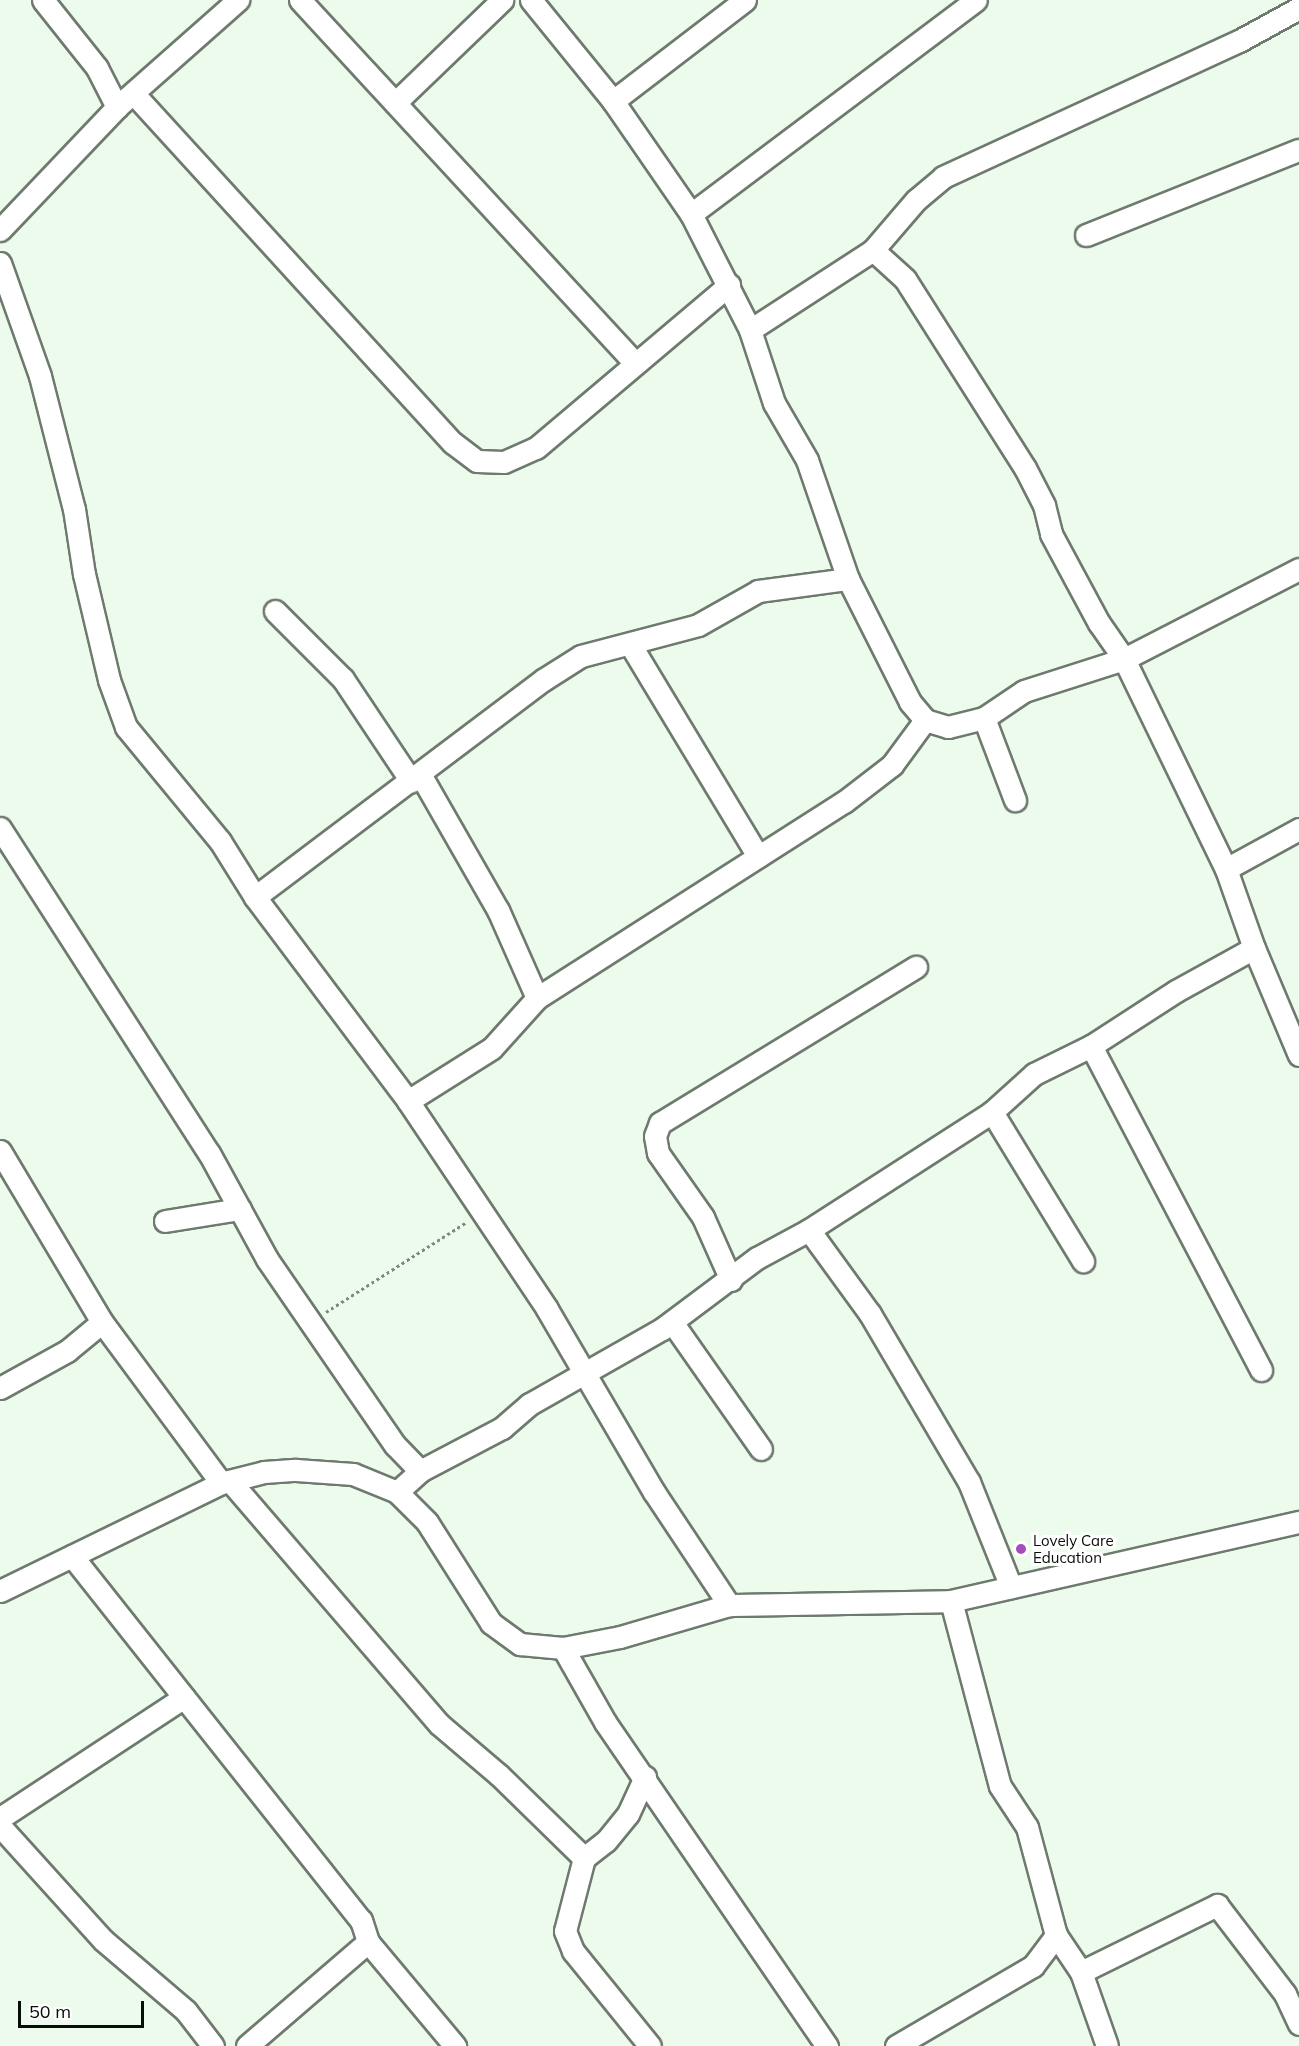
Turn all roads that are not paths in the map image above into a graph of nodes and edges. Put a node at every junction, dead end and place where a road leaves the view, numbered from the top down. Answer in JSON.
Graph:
{"nodes":[{"id":1,"x":44,"y":0,"type":"edge"},
{"id":2,"x":238,"y":0,"type":"edge"},
{"id":3,"x":300,"y":0,"type":"edge"},
{"id":4,"x":502,"y":0,"type":"edge"},
{"id":5,"x":531,"y":0,"type":"edge"},
{"id":6,"x":745,"y":0,"type":"edge"},
{"id":7,"x":976,"y":0,"type":"edge"},
{"id":8,"x":1299,"y":8,"type":"edge"},
{"id":9,"x":134,"y":93,"type":"junction"},
{"id":10,"x":613,"y":101,"type":"junction"},
{"id":11,"x":396,"y":103,"type":"junction"},
{"id":12,"x":117,"y":107,"type":"junction"},
{"id":13,"x":1299,"y":150,"type":"edge"},
{"id":14,"x":691,"y":214,"type":"junction"},
{"id":15,"x":0,"y":230,"type":"edge"},
{"id":16,"x":1086,"y":235,"type":"dead end"},
{"id":17,"x":873,"y":250,"type":"junction"},
{"id":18,"x":0,"y":263,"type":"edge"},
{"id":19,"x":729,"y":285,"type":"junction"},
{"id":20,"x":750,"y":330,"type":"junction"},
{"id":21,"x":636,"y":363,"type":"junction"},
{"id":22,"x":1299,"y":569,"type":"edge"},
{"id":23,"x":848,"y":579,"type":"junction"},
{"id":24,"x":275,"y":611,"type":"dead end"},
{"id":25,"x":630,"y":644,"type":"junction"},
{"id":26,"x":1124,"y":659,"type":"junction"},
{"id":27,"x":984,"y":718,"type":"junction"},
{"id":28,"x":925,"y":720,"type":"junction"},
{"id":29,"x":415,"y":778,"type":"junction"},
{"id":30,"x":1015,"y":800,"type":"dead end"},
{"id":31,"x":0,"y":828,"type":"edge"},
{"id":32,"x":1299,"y":829,"type":"edge"},
{"id":33,"x":758,"y":856,"type":"junction"},
{"id":34,"x":1226,"y":869,"type":"junction"},
{"id":35,"x":255,"y":897,"type":"junction"},
{"id":36,"x":1254,"y":948,"type":"junction"},
{"id":37,"x":916,"y":967,"type":"dead end"},
{"id":38,"x":537,"y":998,"type":"junction"},
{"id":39,"x":1091,"y":1046,"type":"junction"},
{"id":40,"x":1299,"y":1054,"type":"edge"},
{"id":41,"x":408,"y":1101,"type":"junction"},
{"id":42,"x":992,"y":1112,"type":"junction"},
{"id":43,"x":0,"y":1151,"type":"edge"},
{"id":44,"x":240,"y":1209,"type":"junction"},
{"id":45,"x":165,"y":1221,"type":"dead end"},
{"id":46,"x":809,"y":1230,"type":"junction"},
{"id":47,"x":1083,"y":1261,"type":"dead end"},
{"id":48,"x":731,"y":1280,"type":"junction"},
{"id":49,"x":102,"y":1322,"type":"junction"},
{"id":50,"x":672,"y":1322,"type":"junction"},
{"id":51,"x":1262,"y":1370,"type":"dead end"},
{"id":52,"x":585,"y":1371,"type":"junction"},
{"id":53,"x":0,"y":1388,"type":"edge"},
{"id":54,"x":761,"y":1449,"type":"dead end"},
{"id":55,"x":420,"y":1471,"type":"junction"},
{"id":56,"x":225,"y":1482,"type":"junction"},
{"id":57,"x":397,"y":1492,"type":"junction"},
{"id":58,"x":1299,"y":1522,"type":"edge"},
{"id":59,"x":72,"y":1556,"type":"junction"},
{"id":60,"x":1011,"y":1587,"type":"junction"},
{"id":61,"x":0,"y":1591,"type":"edge"},
{"id":62,"x":951,"y":1601,"type":"junction"},
{"id":63,"x":729,"y":1605,"type":"junction"},
{"id":64,"x":564,"y":1648,"type":"junction"},
{"id":65,"x":184,"y":1697,"type":"junction"},
{"id":66,"x":645,"y":1777,"type":"junction"},
{"id":67,"x":0,"y":1818,"type":"edge"},
{"id":68,"x":0,"y":1826,"type":"edge"},
{"id":69,"x":584,"y":1858,"type":"junction"},
{"id":70,"x":1056,"y":1935,"type":"junction"},
{"id":71,"x":368,"y":1942,"type":"junction"},
{"id":72,"x":1081,"y":1972,"type":"junction"},
{"id":73,"x":1299,"y":2024,"type":"edge"},
{"id":74,"x":213,"y":2046,"type":"edge"},
{"id":75,"x":247,"y":2046,"type":"edge"},
{"id":76,"x":454,"y":2046,"type":"edge"},
{"id":77,"x":650,"y":2046,"type":"edge"},
{"id":78,"x":827,"y":2046,"type":"edge"},
{"id":79,"x":896,"y":2046,"type":"edge"},
{"id":80,"x":1107,"y":2046,"type":"edge"}],
"edges":[{"from":1,"to":12,"type":"street"},
{"from":2,"to":9,"type":"street"},
{"from":3,"to":11,"type":"street"},
{"from":4,"to":11,"type":"street"},
{"from":5,"to":10,"type":"street"},
{"from":6,"to":10,"type":"street"},
{"from":7,"to":14,"type":"street"},
{"from":8,"to":17,"type":"street"},
{"from":9,"to":12,"type":"street"},
{"from":9,"to":21,"type":"street"},
{"from":10,"to":14,"type":"street"},
{"from":11,"to":21,"type":"street"},
{"from":12,"to":15,"type":"street"},
{"from":13,"to":16,"type":"street"},
{"from":14,"to":19,"type":"street"},
{"from":17,"to":20,"type":"street"},
{"from":17,"to":26,"type":"street"},
{"from":18,"to":35,"type":"street"},
{"from":19,"to":20,"type":"street"},
{"from":19,"to":21,"type":"street"},
{"from":20,"to":23,"type":"street"},
{"from":22,"to":26,"type":"street"},
{"from":23,"to":25,"type":"street"},
{"from":23,"to":28,"type":"street"},
{"from":24,"to":29,"type":"street"},
{"from":25,"to":29,"type":"street"},
{"from":25,"to":33,"type":"street"},
{"from":26,"to":27,"type":"street"},
{"from":26,"to":34,"type":"street"},
{"from":27,"to":28,"type":"street"},
{"from":27,"to":30,"type":"street"},
{"from":28,"to":33,"type":"street"},
{"from":29,"to":35,"type":"street"},
{"from":29,"to":38,"type":"street"},
{"from":31,"to":44,"type":"street"},
{"from":32,"to":34,"type":"street"},
{"from":33,"to":38,"type":"street"},
{"from":34,"to":36,"type":"street"},
{"from":35,"to":41,"type":"street"},
{"from":36,"to":39,"type":"street"},
{"from":36,"to":40,"type":"street"},
{"from":37,"to":48,"type":"street"},
{"from":38,"to":41,"type":"street"},
{"from":39,"to":42,"type":"street"},
{"from":39,"to":51,"type":"street"},
{"from":41,"to":52,"type":"street"},
{"from":42,"to":46,"type":"street"},
{"from":42,"to":47,"type":"street"},
{"from":43,"to":49,"type":"street"},
{"from":44,"to":45,"type":"street"},
{"from":44,"to":55,"type":"street"},
{"from":46,"to":48,"type":"street"},
{"from":46,"to":60,"type":"street"},
{"from":48,"to":50,"type":"street"},
{"from":49,"to":53,"type":"street"},
{"from":49,"to":56,"type":"street"},
{"from":50,"to":52,"type":"street"},
{"from":50,"to":54,"type":"street"},
{"from":52,"to":55,"type":"street"},
{"from":52,"to":63,"type":"street"},
{"from":55,"to":57,"type":"street"},
{"from":56,"to":57,"type":"street"},
{"from":56,"to":59,"type":"street"},
{"from":56,"to":69,"type":"street"},
{"from":57,"to":64,"type":"street"},
{"from":58,"to":60,"type":"street"},
{"from":59,"to":61,"type":"street"},
{"from":59,"to":65,"type":"street"},
{"from":60,"to":62,"type":"street"},
{"from":62,"to":63,"type":"street"},
{"from":62,"to":70,"type":"street"},
{"from":63,"to":64,"type":"street"},
{"from":64,"to":66,"type":"street"},
{"from":65,"to":67,"type":"street"},
{"from":65,"to":71,"type":"street"},
{"from":66,"to":69,"type":"street"},
{"from":66,"to":78,"type":"street"},
{"from":68,"to":74,"type":"street"},
{"from":69,"to":77,"type":"street"},
{"from":70,"to":72,"type":"street"},
{"from":70,"to":79,"type":"street"},
{"from":71,"to":75,"type":"street"},
{"from":71,"to":76,"type":"street"},
{"from":72,"to":73,"type":"street"},
{"from":72,"to":80,"type":"street"}]}
